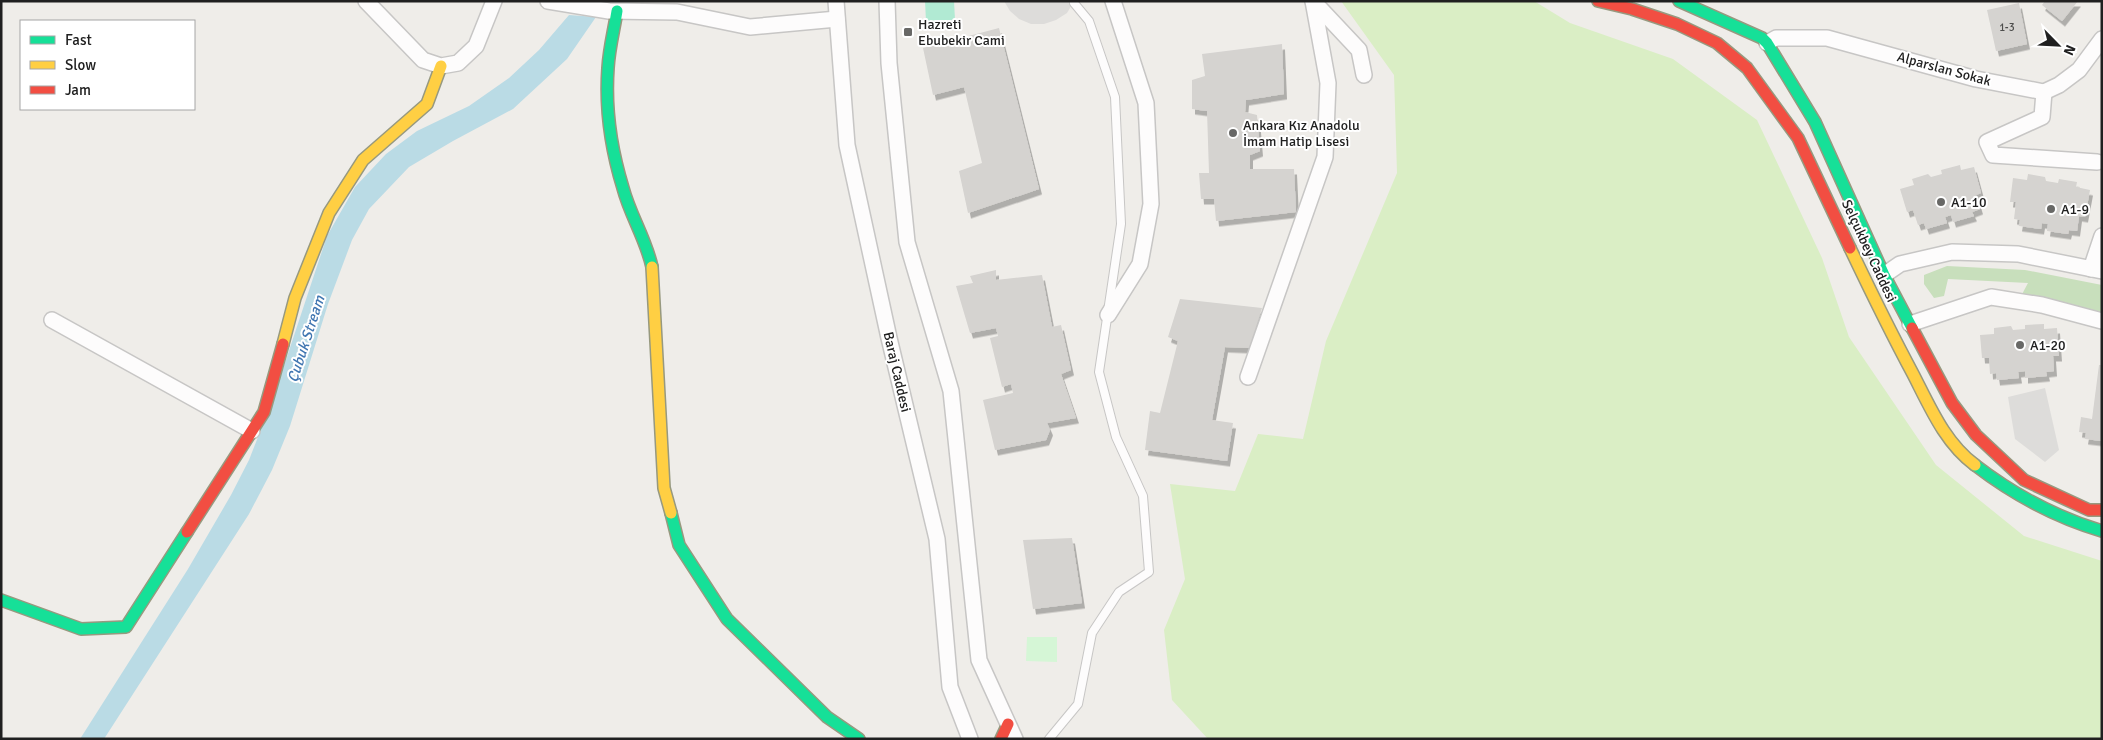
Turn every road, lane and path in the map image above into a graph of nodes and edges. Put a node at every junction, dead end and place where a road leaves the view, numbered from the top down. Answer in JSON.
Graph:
{"nodes":[{"id":1,"x":366,"y":1,"type":"edge"},
{"id":2,"x":494,"y":1,"type":"edge"},
{"id":3,"x":836,"y":1,"type":"edge"},
{"id":4,"x":887,"y":1,"type":"edge"},
{"id":5,"x":1113,"y":1,"type":"edge"},
{"id":6,"x":1313,"y":1,"type":"edge"},
{"id":7,"x":1598,"y":1,"type":"edge"},
{"id":8,"x":1679,"y":1,"type":"edge"},
{"id":9,"x":553,"y":2,"type":"edge"},
{"id":10,"x":1074,"y":3,"type":"dead end"},
{"id":11,"x":613,"y":11,"type":"junction"},
{"id":12,"x":837,"y":20,"type":"junction"},
{"id":13,"x":2102,"y":38,"type":"edge"},
{"id":14,"x":1767,"y":43,"type":"junction"},
{"id":15,"x":441,"y":66,"type":"junction"},
{"id":16,"x":1364,"y":75,"type":"dead end"},
{"id":17,"x":2044,"y":92,"type":"junction"},
{"id":18,"x":2097,"y":162,"type":"dead end"},
{"id":19,"x":2102,"y":236,"type":"edge"},
{"id":20,"x":2096,"y":270,"type":"edge"},
{"id":21,"x":1884,"y":276,"type":"junction"},
{"id":22,"x":1108,"y":315,"type":"junction"},
{"id":23,"x":52,"y":320,"type":"dead end"},
{"id":24,"x":2102,"y":321,"type":"edge"},
{"id":25,"x":1910,"y":324,"type":"junction"},
{"id":26,"x":1248,"y":377,"type":"dead end"},
{"id":27,"x":252,"y":431,"type":"junction"},
{"id":28,"x":2102,"y":510,"type":"edge"},
{"id":29,"x":2102,"y":531,"type":"edge"},
{"id":30,"x":1,"y":600,"type":"edge"},
{"id":31,"x":1008,"y":724,"type":"junction"},
{"id":32,"x":859,"y":739,"type":"edge"},
{"id":33,"x":970,"y":739,"type":"edge"},
{"id":34,"x":1001,"y":739,"type":"edge"},
{"id":35,"x":1015,"y":739,"type":"edge"},
{"id":36,"x":1049,"y":739,"type":"edge"}],
"edges":[{"from":1,"to":15,"type":"street"},
{"from":2,"to":15,"type":"street"},
{"from":3,"to":12,"type":"street","name":"Baraj Caddesi"},
{"from":4,"to":31,"type":"street"},
{"from":5,"to":22,"type":"street"},
{"from":6,"to":16,"type":"street"},
{"from":6,"to":26,"type":"street"},
{"from":7,"to":29,"type":"street","name":"Selçukbey Caddesi"},
{"from":8,"to":14,"type":"street","name":"Selçukbey Caddesi"},
{"from":9,"to":11,"type":"street"},
{"from":10,"to":22,"type":"lane"},
{"from":11,"to":12,"type":"street"},
{"from":11,"to":32,"type":"street"},
{"from":12,"to":33,"type":"street","name":"Baraj Caddesi"},
{"from":13,"to":17,"type":"street"},
{"from":14,"to":17,"type":"street","name":"Alparslan Sokak"},
{"from":14,"to":21,"type":"street","name":"Selçukbey Caddesi"},
{"from":15,"to":27,"type":"street"},
{"from":17,"to":18,"type":"street"},
{"from":19,"to":20,"type":"street"},
{"from":20,"to":21,"type":"street"},
{"from":21,"to":25,"type":"street","name":"Selçukbey Caddesi"},
{"from":22,"to":36,"type":"lane"},
{"from":23,"to":27,"type":"street"},
{"from":24,"to":25,"type":"street"},
{"from":25,"to":28,"type":"street","name":"Selçukbey Caddesi"},
{"from":27,"to":30,"type":"street"},
{"from":31,"to":34,"type":"street"},
{"from":31,"to":35,"type":"street"}]}
